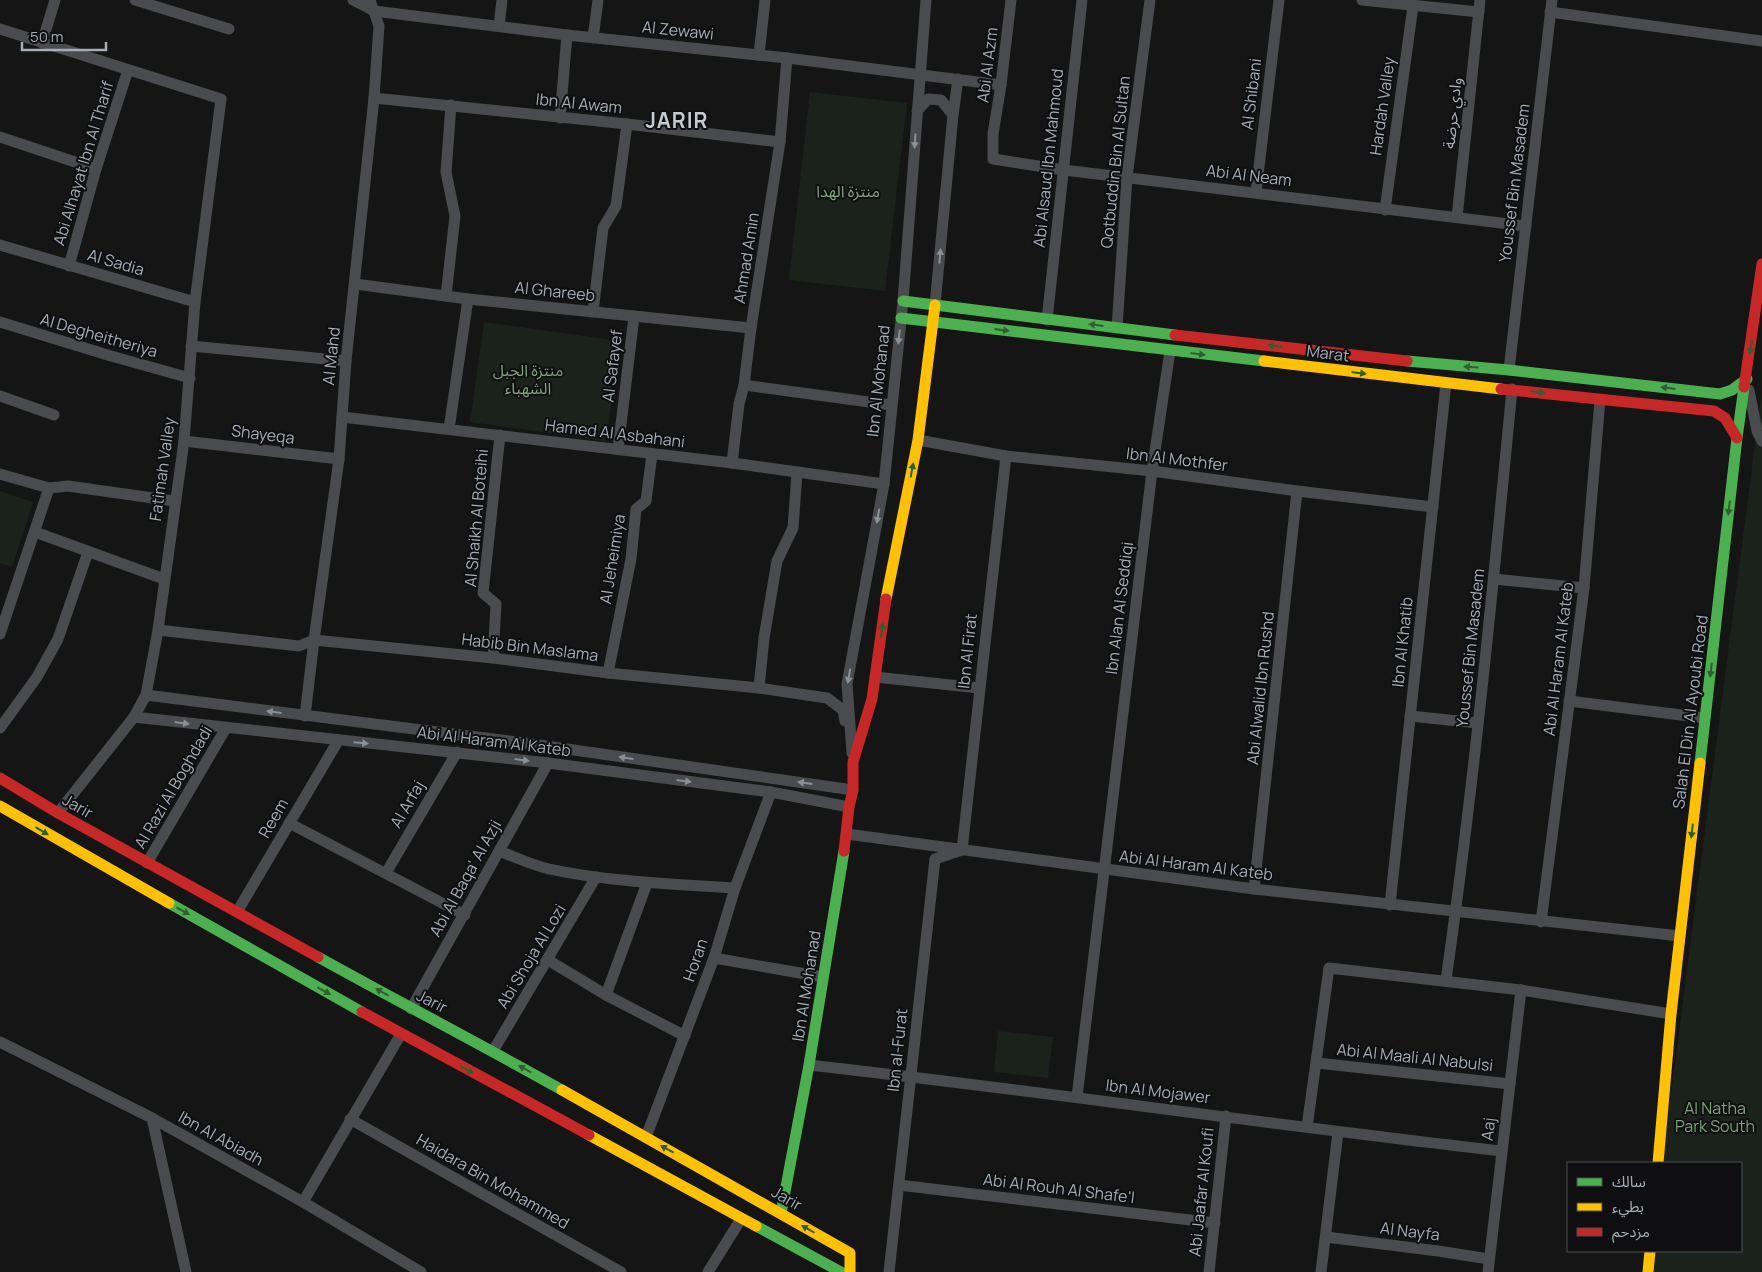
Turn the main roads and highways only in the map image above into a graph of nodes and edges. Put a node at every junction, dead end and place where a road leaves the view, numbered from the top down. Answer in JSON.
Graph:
{"nodes":[{"id":1,"x":1762,"y":268,"type":"edge"},
{"id":2,"x":903,"y":301,"type":"road end"},
{"id":3,"x":935,"y":305,"type":"junction"},
{"id":4,"x":974,"y":309,"type":"junction"},
{"id":5,"x":901,"y":318,"type":"road end"},
{"id":6,"x":933,"y":322,"type":"junction"},
{"id":7,"x":974,"y":326,"type":"junction"},
{"id":8,"x":1747,"y":379,"type":"junction"},
{"id":9,"x":1686,"y":390,"type":"junction"},
{"id":10,"x":1687,"y":408,"type":"junction"},
{"id":11,"x":1737,"y":438,"type":"junction"},
{"id":12,"x":0,"y":778,"type":"edge"},
{"id":13,"x":0,"y":806,"type":"edge"},
{"id":14,"x":1658,"y":1162,"type":"edge"},
{"id":15,"x":781,"y":1213,"type":"junction"},
{"id":16,"x":1650,"y":1252,"type":"edge"},
{"id":17,"x":841,"y":1272,"type":"edge"},
{"id":18,"x":850,"y":1272,"type":"edge"},
{"id":19,"x":1648,"y":1272,"type":"edge"}],
"edges":[{"from":1,"to":8,"type":"main road","name":"Salah El Din Al Ayoubi Road","one_way":true},
{"from":2,"to":3,"type":"main road","name":"Marat"},
{"from":3,"to":4,"type":"main road","name":"Marat"},
{"from":3,"to":6,"type":"main road","name":"Ibn Al Mohanad"},
{"from":4,"to":7,"type":"main road"},
{"from":9,"to":4,"type":"main road","name":"Marat","one_way":true},
{"from":5,"to":6,"type":"main road","name":"Marat"},
{"from":6,"to":7,"type":"main road","name":"Marat"},
{"from":15,"to":6,"type":"main road","name":"Ibn Al Mohanad","one_way":true},
{"from":7,"to":10,"type":"main road","name":"Marat","one_way":true},
{"from":8,"to":9,"type":"main road","name":"Marat"},
{"from":8,"to":11,"type":"main road","name":"Salah El Din Al Ayoubi Road"},
{"from":9,"to":10,"type":"main road"},
{"from":10,"to":11,"type":"main road","name":"Marat"},
{"from":11,"to":14,"type":"main road","name":"Salah El Din Al Ayoubi Road","one_way":true},
{"from":15,"to":12,"type":"main road","name":"Jarir","one_way":true},
{"from":13,"to":17,"type":"main road","one_way":true},
{"from":18,"to":15,"type":"main road","name":"Jarir","one_way":true},
{"from":16,"to":19,"type":"main road"}]}
